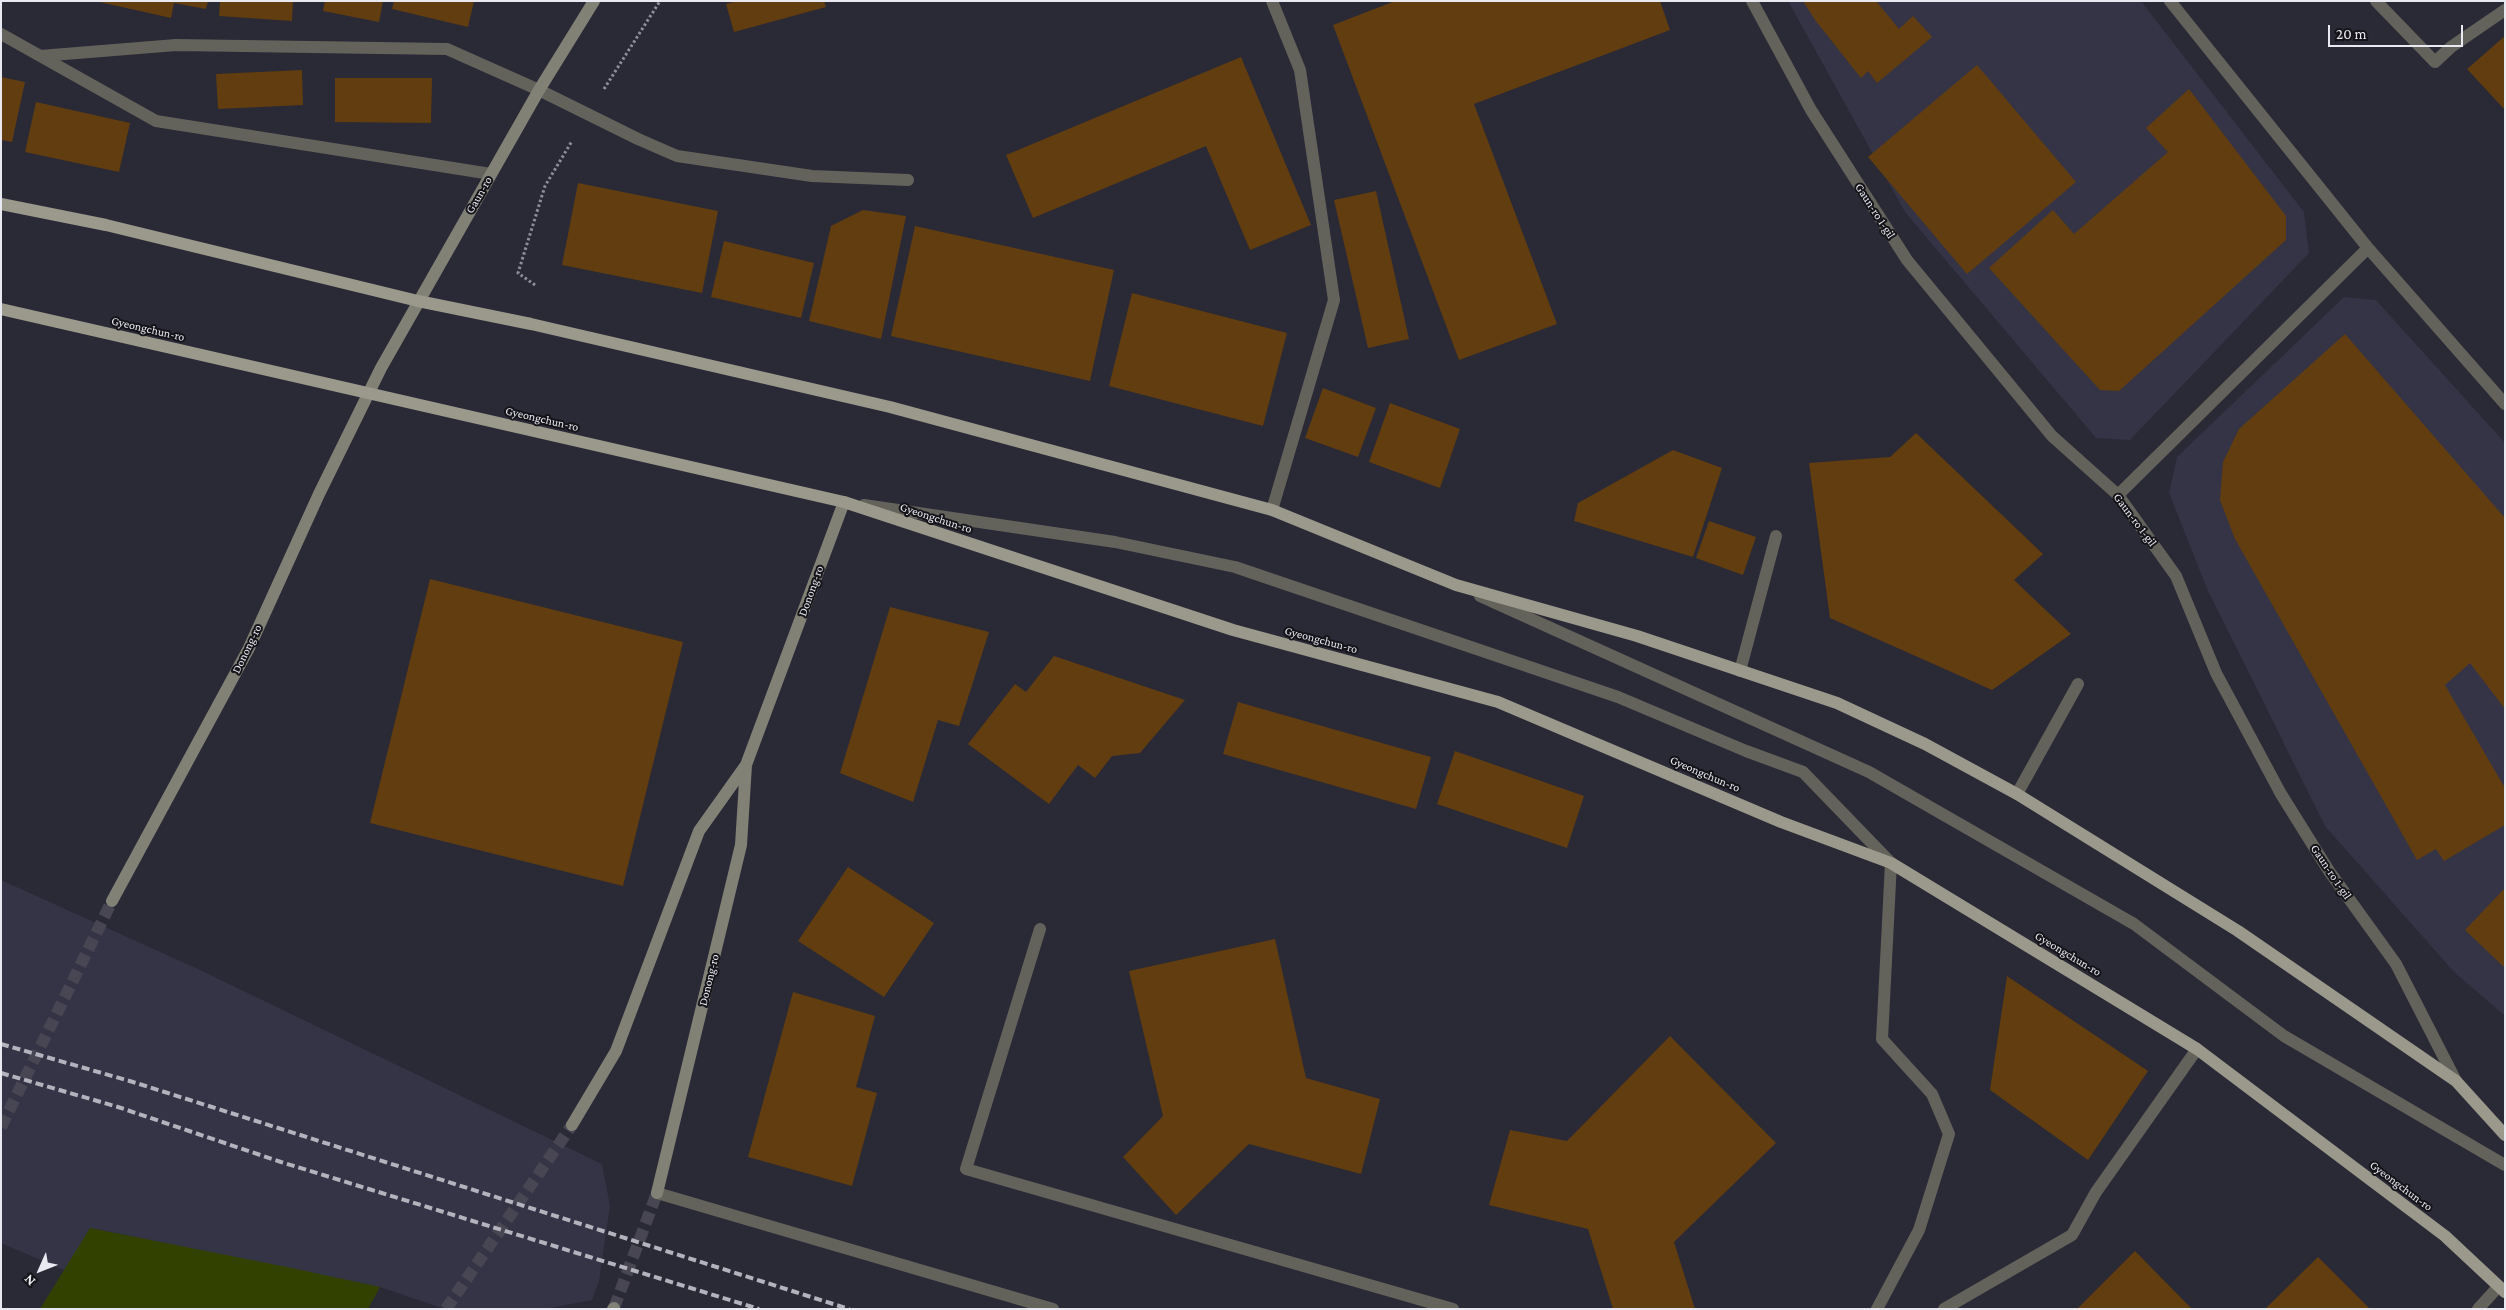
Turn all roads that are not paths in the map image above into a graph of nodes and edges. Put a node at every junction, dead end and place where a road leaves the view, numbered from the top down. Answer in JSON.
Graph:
{"nodes":[{"id":1,"x":594,"y":1,"type":"edge"},
{"id":2,"x":1272,"y":1,"type":"edge"},
{"id":3,"x":1752,"y":1,"type":"edge"},
{"id":4,"x":2170,"y":1,"type":"edge"},
{"id":5,"x":2376,"y":1,"type":"edge"},
{"id":6,"x":2505,"y":10,"type":"edge"},
{"id":7,"x":1,"y":34,"type":"edge"},
{"id":8,"x":40,"y":56,"type":"junction"},
{"id":9,"x":540,"y":90,"type":"junction"},
{"id":10,"x":491,"y":174,"type":"junction"},
{"id":11,"x":908,"y":180,"type":"dead end"},
{"id":12,"x":1,"y":204,"type":"edge"},
{"id":13,"x":2368,"y":248,"type":"junction"},
{"id":14,"x":418,"y":301,"type":"junction"},
{"id":15,"x":1,"y":308,"type":"edge"},
{"id":16,"x":369,"y":391,"type":"junction"},
{"id":17,"x":2505,"y":404,"type":"edge"},
{"id":18,"x":2118,"y":495,"type":"junction"},
{"id":19,"x":844,"y":502,"type":"junction"},
{"id":20,"x":1272,"y":510,"type":"junction"},
{"id":21,"x":1776,"y":536,"type":"dead end"},
{"id":22,"x":1456,"y":585,"type":"junction"},
{"id":23,"x":1740,"y":671,"type":"junction"},
{"id":24,"x":2078,"y":684,"type":"dead end"},
{"id":25,"x":746,"y":765,"type":"junction"},
{"id":26,"x":2017,"y":794,"type":"junction"},
{"id":27,"x":1891,"y":863,"type":"junction"},
{"id":28,"x":112,"y":901,"type":"tunnel mouth"},
{"id":29,"x":1040,"y":929,"type":"dead end"},
{"id":30,"x":2197,"y":1049,"type":"junction"},
{"id":31,"x":2456,"y":1081,"type":"junction"},
{"id":32,"x":572,"y":1125,"type":"tunnel mouth"},
{"id":33,"x":2505,"y":1135,"type":"edge"},
{"id":34,"x":2505,"y":1164,"type":"edge"},
{"id":35,"x":2502,"y":1289,"type":"edge"},
{"id":36,"x":1053,"y":1309,"type":"edge"},
{"id":37,"x":1453,"y":1309,"type":"edge"},
{"id":38,"x":1877,"y":1309,"type":"edge"},
{"id":39,"x":1944,"y":1309,"type":"edge"},
{"id":40,"x":2478,"y":1309,"type":"edge"}],
"edges":[{"from":1,"to":9,"type":"street","name":"Gaun-ro"},
{"from":2,"to":20,"type":"street"},
{"from":3,"to":18,"type":"street","name":"Gaun-ro 1-gil"},
{"from":4,"to":13,"type":"street"},
{"from":5,"to":6,"type":"street"},
{"from":7,"to":8,"type":"street"},
{"from":8,"to":9,"type":"street"},
{"from":8,"to":10,"type":"street"},
{"from":9,"to":10,"type":"street","name":"Gaun-ro"},
{"from":9,"to":11,"type":"street"},
{"from":10,"to":14,"type":"street","name":"Gaun-ro"},
{"from":12,"to":14,"type":"main road"},
{"from":13,"to":17,"type":"street"},
{"from":13,"to":18,"type":"street"},
{"from":14,"to":16,"type":"street","name":"Gaun-ro"},
{"from":14,"to":20,"type":"main road"},
{"from":15,"to":16,"type":"main road","name":"Gyeongchun-ro"},
{"from":16,"to":19,"type":"main road","name":"Gyeongchun-ro"},
{"from":16,"to":28,"type":"street","name":"Donong-ro"},
{"from":18,"to":31,"type":"street","name":"Gaun-ro 1-gil"},
{"from":19,"to":25,"type":"street","name":"Donong-ro"},
{"from":19,"to":27,"type":"main road","name":"Gyeongchun-ro"},
{"from":19,"to":27,"type":"street"},
{"from":20,"to":22,"type":"main road"},
{"from":21,"to":23,"type":"street"},
{"from":22,"to":23,"type":"main road"},
{"from":22,"to":34,"type":"street"},
{"from":23,"to":26,"type":"main road"},
{"from":24,"to":26,"type":"street"},
{"from":25,"to":32,"type":"street","name":"Donong-ro"},
{"from":25,"to":36,"type":"street","name":"Donong-ro"},
{"from":26,"to":31,"type":"main road"},
{"from":27,"to":30,"type":"main road","name":"Gyeongchun-ro"},
{"from":27,"to":38,"type":"street"},
{"from":29,"to":37,"type":"street"},
{"from":30,"to":35,"type":"main road","name":"Gyeongchun-ro"},
{"from":30,"to":39,"type":"street"},
{"from":31,"to":33,"type":"main road"},
{"from":35,"to":40,"type":"street"}]}
